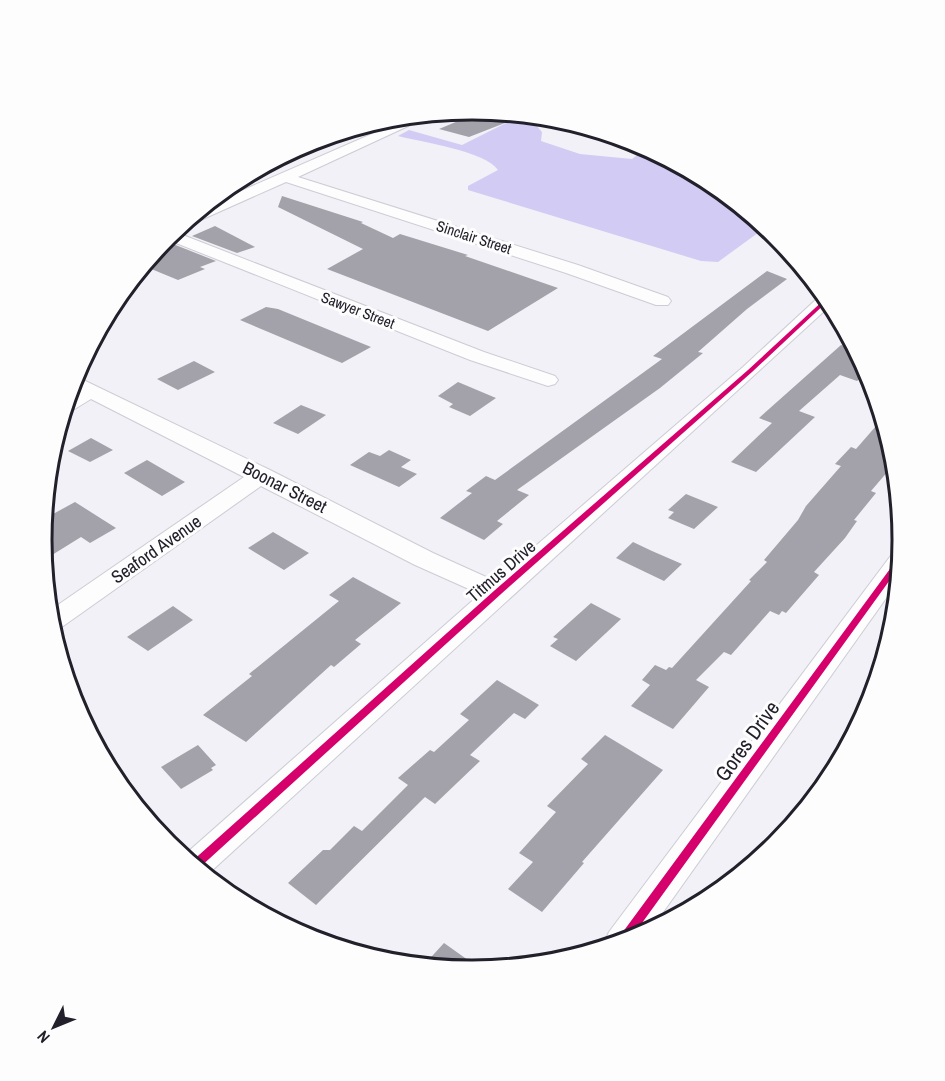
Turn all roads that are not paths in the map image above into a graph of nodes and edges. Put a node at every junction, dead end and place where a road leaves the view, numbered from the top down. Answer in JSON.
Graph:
{"nodes":[{"id":1,"x":396,"y":128,"type":"edge"},
{"id":2,"x":285,"y":177,"type":"junction"},
{"id":3,"x":217,"y":207,"type":"edge"},
{"id":4,"x":181,"y":240,"type":"edge"},
{"id":5,"x":662,"y":301,"type":"dead end"},
{"id":6,"x":820,"y":305,"type":"edge"},
{"id":7,"x":548,"y":380,"type":"dead end"},
{"id":8,"x":82,"y":387,"type":"edge"},
{"id":9,"x":262,"y":475,"type":"junction"},
{"id":10,"x":891,"y":573,"type":"edge"},
{"id":11,"x":498,"y":592,"type":"junction"},
{"id":12,"x":60,"y":616,"type":"edge"},
{"id":13,"x":201,"y":860,"type":"edge"},
{"id":14,"x":631,"y":930,"type":"edge"}],
"edges":[{"from":1,"to":2,"type":"street"},
{"from":2,"to":3,"type":"street"},
{"from":2,"to":5,"type":"street","name":"Sinclair Street"},
{"from":4,"to":7,"type":"street","name":"Sawyer Street"},
{"from":6,"to":11,"type":"street","name":"Titmus Drive"},
{"from":8,"to":9,"type":"street","name":"Boonar Street"},
{"from":9,"to":11,"type":"street","name":"Boonar Street"},
{"from":9,"to":12,"type":"street","name":"Seaford Avenue"},
{"from":10,"to":14,"type":"street","name":"Gores Drive"},
{"from":11,"to":13,"type":"street","name":"Titmus Drive"}]}
